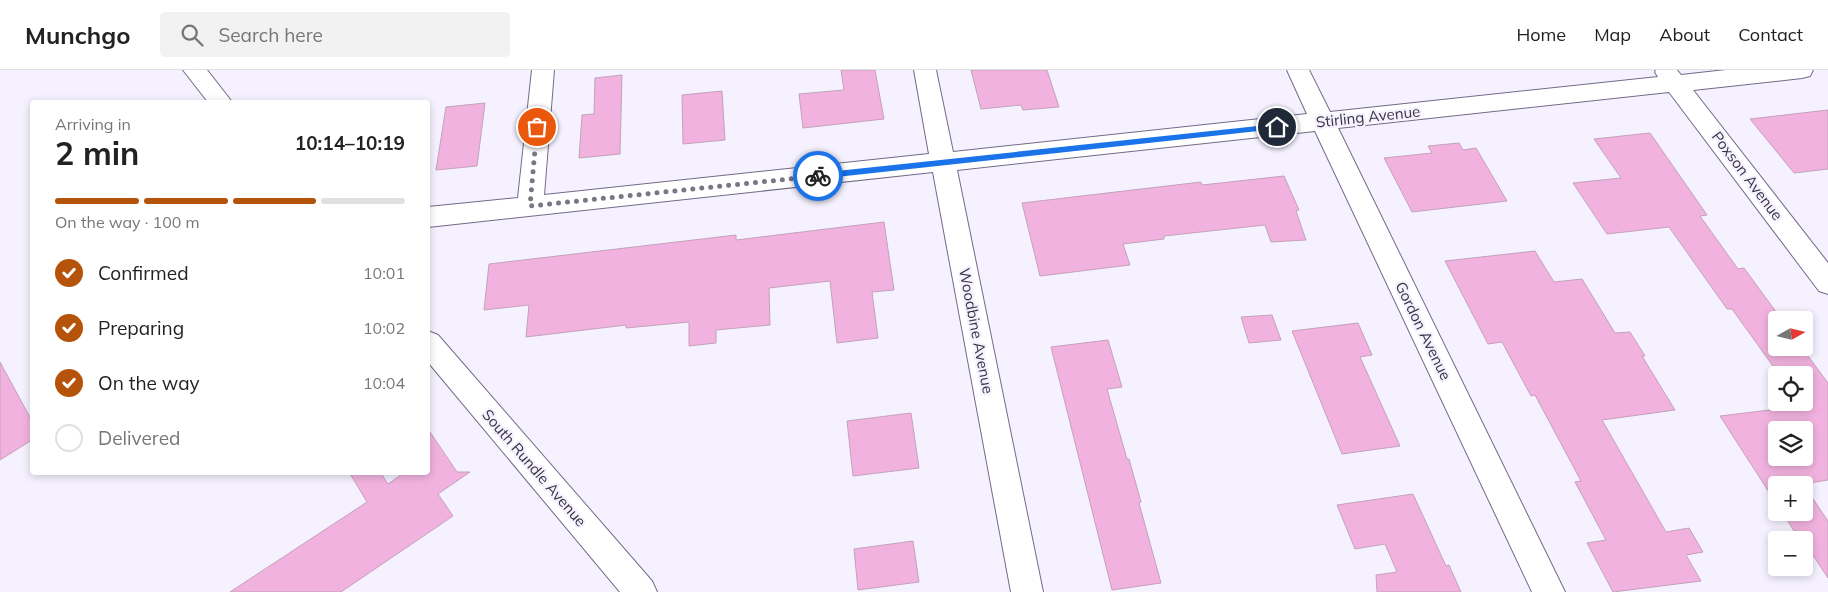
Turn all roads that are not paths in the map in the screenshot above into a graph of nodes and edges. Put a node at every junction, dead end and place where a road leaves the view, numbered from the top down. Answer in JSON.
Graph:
{"nodes":[{"id":1,"x":194,"y":70,"type":"edge"},
{"id":2,"x":543,"y":70,"type":"edge"},
{"id":3,"x":925,"y":70,"type":"edge"},
{"id":4,"x":1298,"y":70,"type":"edge"},
{"id":5,"x":1802,"y":70,"type":"edge"},
{"id":6,"x":1670,"y":77,"type":"edge"},
{"id":7,"x":219,"y":100,"type":"edge"},
{"id":8,"x":1323,"y":122,"type":"junction"},
{"id":9,"x":943,"y":163,"type":"junction"},
{"id":10,"x":530,"y":206,"type":"junction"},
{"id":11,"x":430,"y":217,"type":"edge"},
{"id":12,"x":1828,"y":283,"type":"edge"},
{"id":13,"x":430,"y":345,"type":"edge"},
{"id":14,"x":641,"y":592,"type":"edge"},
{"id":15,"x":1027,"y":592,"type":"edge"},
{"id":16,"x":1549,"y":592,"type":"edge"}],
"edges":[{"from":1,"to":7,"type":"street"},
{"from":2,"to":10,"type":"street"},
{"from":3,"to":9,"type":"street","name":"Woodbine Avenue"},
{"from":4,"to":8,"type":"street","name":"Gordon Avenue"},
{"from":5,"to":6,"type":"street","name":"Stirling Avenue"},
{"from":6,"to":8,"type":"street","name":"Stirling Avenue"},
{"from":6,"to":12,"type":"street","name":"Poxson Avenue"},
{"from":8,"to":9,"type":"street","name":"Stirling Avenue"},
{"from":8,"to":16,"type":"street","name":"Gordon Avenue"},
{"from":9,"to":10,"type":"street","name":"Stirling Avenue"},
{"from":9,"to":15,"type":"street","name":"Woodbine Avenue"},
{"from":10,"to":11,"type":"street","name":"Stirling Avenue"},
{"from":13,"to":14,"type":"street","name":"South Rundle Avenue"}]}
